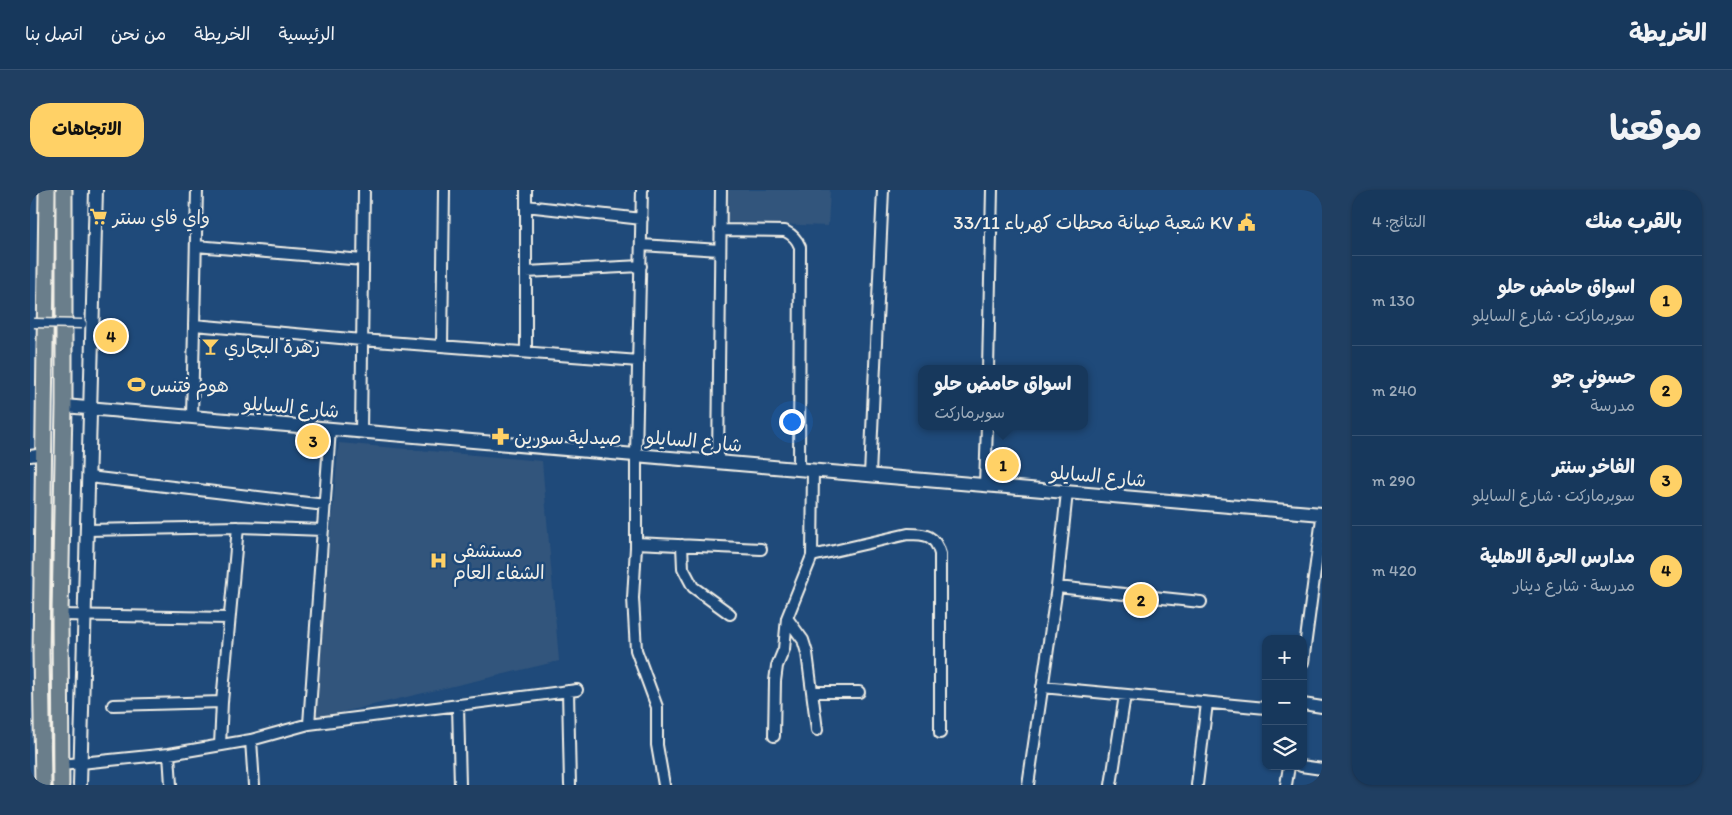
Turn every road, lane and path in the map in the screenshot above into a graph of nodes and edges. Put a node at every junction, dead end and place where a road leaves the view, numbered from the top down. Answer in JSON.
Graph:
{"nodes":[{"id":1,"x":47,"y":190,"type":"edge"},
{"id":2,"x":64,"y":190,"type":"edge"},
{"id":3,"x":96,"y":190,"type":"edge"},
{"id":4,"x":197,"y":190,"type":"edge"},
{"id":5,"x":364,"y":190,"type":"edge"},
{"id":6,"x":444,"y":190,"type":"edge"},
{"id":7,"x":526,"y":190,"type":"edge"},
{"id":8,"x":642,"y":190,"type":"edge"},
{"id":9,"x":721,"y":190,"type":"edge"},
{"id":10,"x":883,"y":190,"type":"edge"},
{"id":11,"x":992,"y":190,"type":"edge"},
{"id":12,"x":526,"y":206,"type":"junction"},
{"id":13,"x":642,"y":219,"type":"junction"},
{"id":14,"x":720,"y":230,"type":"junction"},
{"id":15,"x":641,"y":245,"type":"junction"},
{"id":16,"x":196,"y":246,"type":"junction"},
{"id":17,"x":720,"y":250,"type":"junction"},
{"id":18,"x":363,"y":260,"type":"junction"},
{"id":19,"x":641,"y":266,"type":"junction"},
{"id":20,"x":526,"y":272,"type":"junction"},
{"id":21,"x":34,"y":323,"type":"dead end"},
{"id":22,"x":82,"y":324,"type":"dead end"},
{"id":23,"x":194,"y":325,"type":"junction"},
{"id":24,"x":362,"y":340,"type":"junction"},
{"id":25,"x":442,"y":346,"type":"junction"},
{"id":26,"x":526,"y":352,"type":"junction"},
{"id":27,"x":640,"y":361,"type":"junction"},
{"id":28,"x":988,"y":365,"type":"edge"},
{"id":29,"x":64,"y":406,"type":"junction"},
{"id":30,"x":91,"y":409,"type":"junction"},
{"id":31,"x":192,"y":417,"type":"junction"},
{"id":32,"x":330,"y":429,"type":"junction"},
{"id":33,"x":987,"y":430,"type":"edge"},
{"id":34,"x":361,"y":432,"type":"junction"},
{"id":35,"x":37,"y":455,"type":"edge"},
{"id":36,"x":636,"y":455,"type":"junction"},
{"id":37,"x":718,"y":462,"type":"junction"},
{"id":38,"x":799,"y":469,"type":"junction"},
{"id":39,"x":813,"y":470,"type":"junction"},
{"id":40,"x":870,"y":475,"type":"junction"},
{"id":41,"x":88,"y":477,"type":"junction"},
{"id":42,"x":985,"y":485,"type":"junction"},
{"id":43,"x":1068,"y":492,"type":"junction"},
{"id":44,"x":325,"y":505,"type":"junction"},
{"id":45,"x":1322,"y":514,"type":"edge"},
{"id":46,"x":1322,"y":518,"type":"edge"},
{"id":47,"x":238,"y":527,"type":"junction"},
{"id":48,"x":87,"y":530,"type":"junction"},
{"id":49,"x":323,"y":530,"type":"junction"},
{"id":50,"x":636,"y":543,"type":"junction"},
{"id":51,"x":682,"y":545,"type":"junction"},
{"id":52,"x":761,"y":550,"type":"dead end"},
{"id":53,"x":812,"y":556,"type":"junction"},
{"id":54,"x":1057,"y":587,"type":"junction"},
{"id":55,"x":1201,"y":602,"type":"dead end"},
{"id":56,"x":730,"y":614,"type":"dead end"},
{"id":57,"x":60,"y":615,"type":"junction"},
{"id":58,"x":84,"y":615,"type":"junction"},
{"id":59,"x":229,"y":618,"type":"junction"},
{"id":60,"x":787,"y":618,"type":"junction"},
{"id":61,"x":1307,"y":635,"type":"edge"},
{"id":62,"x":36,"y":653,"type":"edge"},
{"id":63,"x":1042,"y":687,"type":"junction"},
{"id":64,"x":812,"y":692,"type":"junction"},
{"id":65,"x":860,"y":692,"type":"dead end"},
{"id":66,"x":1125,"y":695,"type":"junction"},
{"id":67,"x":222,"y":702,"type":"junction"},
{"id":68,"x":1207,"y":703,"type":"junction"},
{"id":69,"x":113,"y":704,"type":"dead end"},
{"id":70,"x":458,"y":705,"type":"junction"},
{"id":71,"x":1307,"y":705,"type":"edge"},
{"id":72,"x":1322,"y":707,"type":"edge"},
{"id":73,"x":1262,"y":708,"type":"edge"},
{"id":74,"x":309,"y":724,"type":"junction"},
{"id":75,"x":817,"y":730,"type":"dead end"},
{"id":76,"x":940,"y":733,"type":"dead end"},
{"id":77,"x":774,"y":736,"type":"dead end"},
{"id":78,"x":251,"y":740,"type":"junction"},
{"id":79,"x":220,"y":745,"type":"junction"},
{"id":80,"x":169,"y":754,"type":"junction"},
{"id":81,"x":80,"y":763,"type":"junction"},
{"id":82,"x":61,"y":765,"type":"junction"},
{"id":83,"x":1307,"y":767,"type":"edge"},
{"id":84,"x":1322,"y":769,"type":"edge"},
{"id":85,"x":1288,"y":770,"type":"edge"},
{"id":86,"x":43,"y":785,"type":"edge"},
{"id":87,"x":61,"y":785,"type":"edge"},
{"id":88,"x":80,"y":785,"type":"edge"},
{"id":89,"x":171,"y":785,"type":"edge"},
{"id":90,"x":254,"y":785,"type":"edge"},
{"id":91,"x":460,"y":785,"type":"edge"},
{"id":92,"x":570,"y":785,"type":"edge"},
{"id":93,"x":664,"y":785,"type":"edge"},
{"id":94,"x":1028,"y":785,"type":"edge"},
{"id":95,"x":1111,"y":785,"type":"edge"},
{"id":96,"x":1197,"y":785,"type":"edge"},
{"id":97,"x":1286,"y":785,"type":"edge"}],
"edges":[{"from":1,"to":35,"type":"main road"},
{"from":2,"to":29,"type":"main road"},
{"from":3,"to":30,"type":"street"},
{"from":4,"to":16,"type":"street"},
{"from":5,"to":18,"type":"street"},
{"from":6,"to":25,"type":"street"},
{"from":7,"to":12,"type":"street"},
{"from":8,"to":13,"type":"street"},
{"from":9,"to":14,"type":"street"},
{"from":10,"to":40,"type":"street"},
{"from":11,"to":28,"type":"street"},
{"from":12,"to":13,"type":"street"},
{"from":12,"to":20,"type":"street"},
{"from":13,"to":15,"type":"street"},
{"from":14,"to":17,"type":"street"},
{"from":14,"to":38,"type":"street"},
{"from":15,"to":17,"type":"street"},
{"from":15,"to":19,"type":"street"},
{"from":16,"to":18,"type":"street"},
{"from":16,"to":23,"type":"street"},
{"from":17,"to":37,"type":"street"},
{"from":18,"to":24,"type":"street"},
{"from":19,"to":20,"type":"street"},
{"from":19,"to":27,"type":"street"},
{"from":20,"to":26,"type":"street"},
{"from":21,"to":22,"type":"street","bridge":true},
{"from":23,"to":24,"type":"street"},
{"from":23,"to":31,"type":"street"},
{"from":24,"to":25,"type":"street"},
{"from":24,"to":34,"type":"street"},
{"from":25,"to":26,"type":"street"},
{"from":26,"to":27,"type":"street"},
{"from":27,"to":36,"type":"street"},
{"from":29,"to":30,"type":"street","name":"شارع السايلو"},
{"from":29,"to":57,"type":"main road"},
{"from":30,"to":31,"type":"street","name":"شارع السايلو"},
{"from":30,"to":41,"type":"street"},
{"from":31,"to":32,"type":"street","name":"شارع السايلو"},
{"from":32,"to":34,"type":"street","name":"شارع السايلو"},
{"from":32,"to":44,"type":"street"},
{"from":33,"to":42,"type":"street"},
{"from":34,"to":36,"type":"street","name":"شارع السايلو"},
{"from":35,"to":62,"type":"main road"},
{"from":36,"to":37,"type":"street","name":"شارع السايلو"},
{"from":36,"to":50,"type":"street"},
{"from":37,"to":38,"type":"street","name":"شارع السايلو"},
{"from":38,"to":39,"type":"street","name":"شارع السايلو"},
{"from":39,"to":40,"type":"street","name":"شارع السايلو"},
{"from":39,"to":53,"type":"street"},
{"from":40,"to":42,"type":"street","name":"شارع السايلو"},
{"from":41,"to":44,"type":"street"},
{"from":41,"to":48,"type":"street"},
{"from":42,"to":43,"type":"street","name":"شارع السايلو"},
{"from":43,"to":45,"type":"street","name":"شارع السايلو"},
{"from":43,"to":54,"type":"street"},
{"from":44,"to":49,"type":"street"},
{"from":46,"to":61,"type":"street"},
{"from":47,"to":48,"type":"street"},
{"from":47,"to":49,"type":"street"},
{"from":47,"to":59,"type":"street"},
{"from":48,"to":58,"type":"street"},
{"from":49,"to":74,"type":"street"},
{"from":50,"to":51,"type":"street"},
{"from":50,"to":93,"type":"street"},
{"from":51,"to":52,"type":"street"},
{"from":51,"to":56,"type":"street"},
{"from":53,"to":60,"type":"street"},
{"from":53,"to":76,"type":"street"},
{"from":54,"to":55,"type":"street"},
{"from":54,"to":63,"type":"street"},
{"from":57,"to":58,"type":"street"},
{"from":57,"to":82,"type":"main road"},
{"from":58,"to":59,"type":"street"},
{"from":58,"to":81,"type":"street"},
{"from":59,"to":67,"type":"street"},
{"from":60,"to":64,"type":"street"},
{"from":60,"to":77,"type":"street"},
{"from":62,"to":86,"type":"main road"},
{"from":63,"to":66,"type":"street"},
{"from":63,"to":94,"type":"street"},
{"from":64,"to":65,"type":"street"},
{"from":64,"to":75,"type":"street"},
{"from":66,"to":68,"type":"street"},
{"from":66,"to":95,"type":"street"},
{"from":67,"to":69,"type":"street"},
{"from":67,"to":79,"type":"street"},
{"from":68,"to":73,"type":"street"},
{"from":68,"to":96,"type":"street"},
{"from":70,"to":74,"type":"street"},
{"from":70,"to":91,"type":"street"},
{"from":70,"to":92,"type":"street"},
{"from":71,"to":72,"type":"street"},
{"from":74,"to":78,"type":"street"},
{"from":78,"to":79,"type":"street"},
{"from":78,"to":90,"type":"street"},
{"from":79,"to":80,"type":"street"},
{"from":80,"to":81,"type":"street"},
{"from":80,"to":89,"type":"street"},
{"from":81,"to":82,"type":"street"},
{"from":81,"to":88,"type":"street"},
{"from":82,"to":87,"type":"main road"},
{"from":83,"to":84,"type":"street"},
{"from":85,"to":97,"type":"street"}]}
